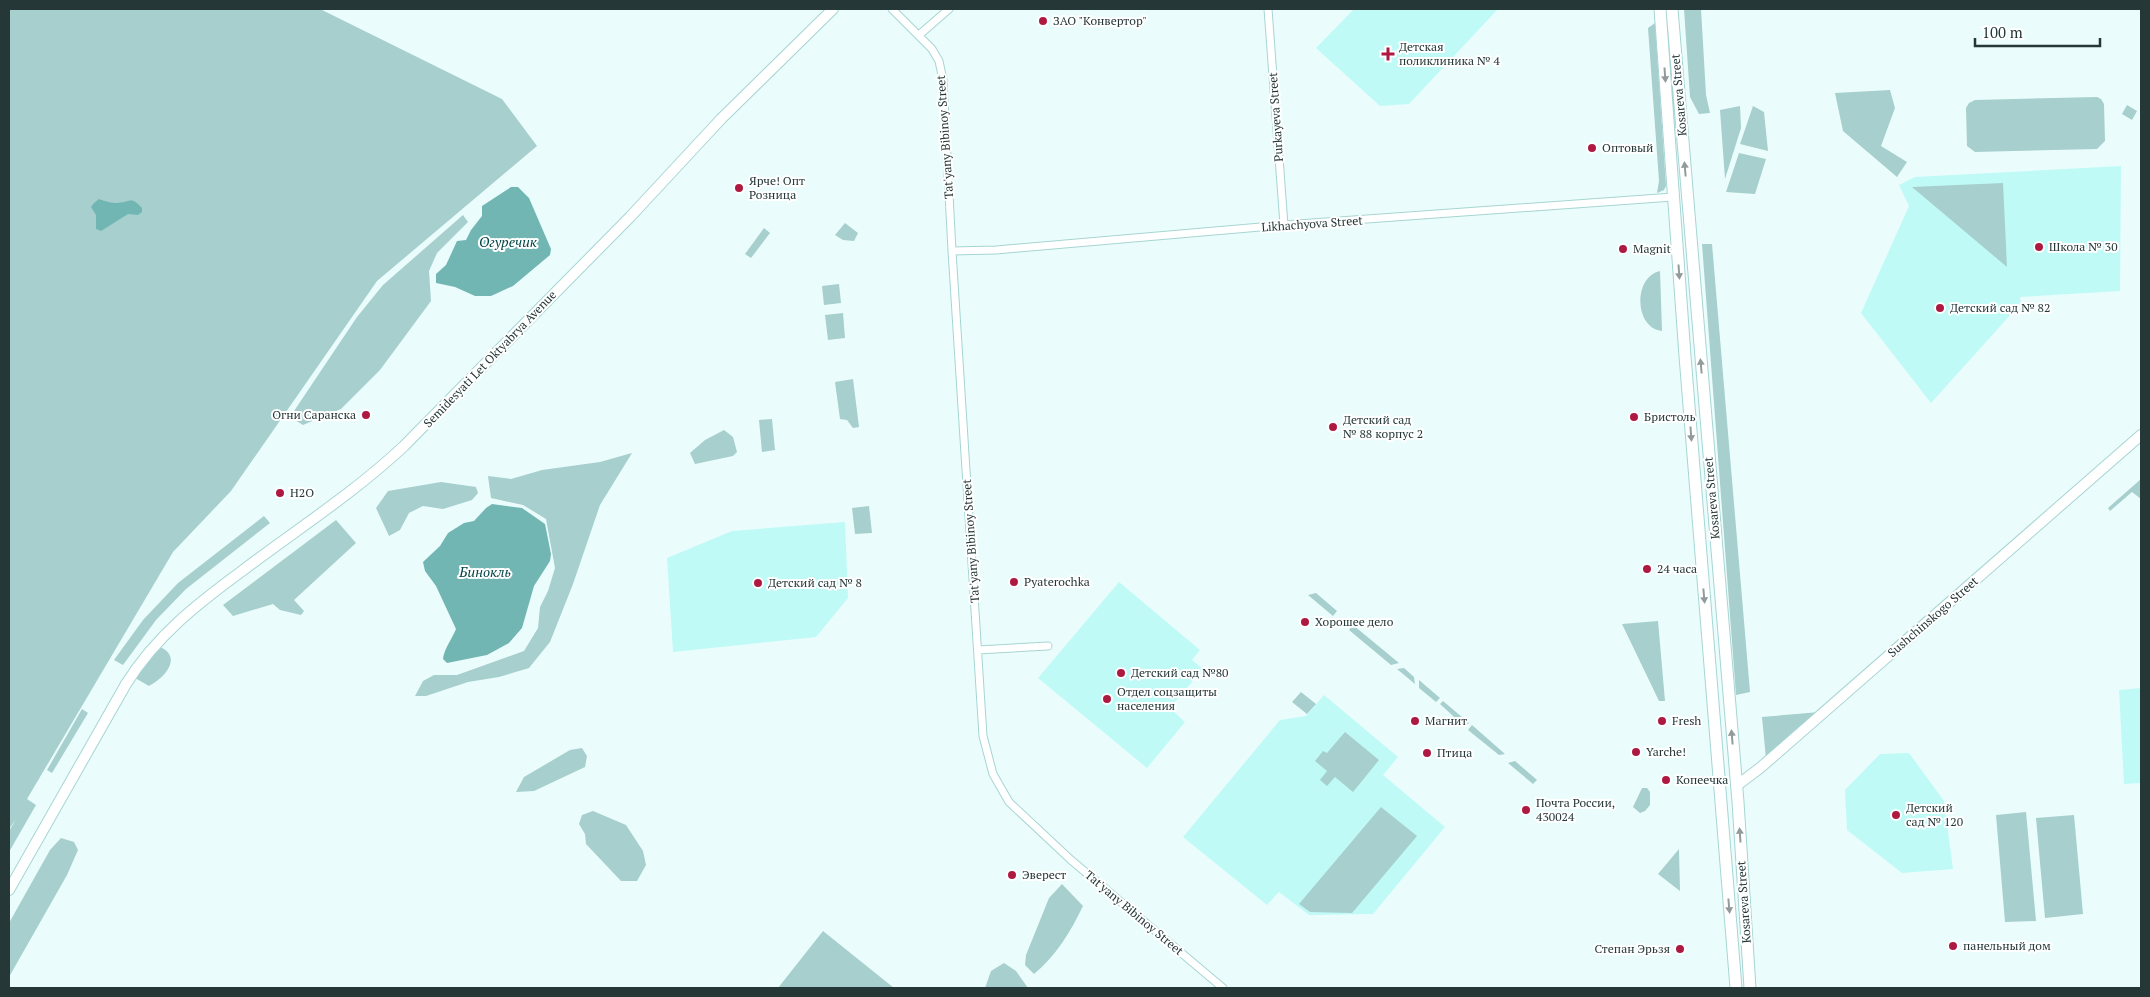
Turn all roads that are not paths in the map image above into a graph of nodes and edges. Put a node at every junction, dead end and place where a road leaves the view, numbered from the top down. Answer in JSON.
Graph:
{"nodes":[{"id":1,"x":833,"y":9,"type":"edge"},
{"id":2,"x":892,"y":9,"type":"edge"},
{"id":3,"x":949,"y":9,"type":"edge"},
{"id":4,"x":1268,"y":9,"type":"edge"},
{"id":5,"x":1660,"y":9,"type":"edge"},
{"id":6,"x":1672,"y":9,"type":"edge"},
{"id":7,"x":919,"y":35,"type":"junction"},
{"id":8,"x":1687,"y":196,"type":"junction"},
{"id":9,"x":1673,"y":197,"type":"junction"},
{"id":10,"x":1284,"y":225,"type":"junction"},
{"id":11,"x":952,"y":251,"type":"junction"},
{"id":12,"x":2141,"y":435,"type":"edge"},
{"id":13,"x":1048,"y":646,"type":"dead end"},
{"id":14,"x":978,"y":650,"type":"junction"},
{"id":15,"x":1736,"y":786,"type":"junction"},
{"id":16,"x":1720,"y":787,"type":"junction"},
{"id":17,"x":9,"y":890,"type":"edge"},
{"id":18,"x":1223,"y":988,"type":"edge"},
{"id":19,"x":1736,"y":988,"type":"edge"},
{"id":20,"x":1750,"y":988,"type":"edge"}],
"edges":[{"from":1,"to":17,"type":"main road","name":"Semidesyati Let Oktyabrya Avenue"},
{"from":2,"to":7,"type":"street","name":"Tat'yany Bibinoy Street"},
{"from":3,"to":7,"type":"street"},
{"from":4,"to":10,"type":"street","name":"Purkayeva Street"},
{"from":5,"to":9,"type":"main road","name":"Kosareva Street","one_way":true},
{"from":8,"to":6,"type":"main road","name":"Kosareva Street","one_way":true},
{"from":7,"to":11,"type":"street","name":"Tat'yany Bibinoy Street"},
{"from":8,"to":9,"type":"main road"},
{"from":15,"to":8,"type":"main road","name":"Kosareva Street","one_way":true},
{"from":9,"to":10,"type":"street","name":"Likhachyova Street"},
{"from":9,"to":16,"type":"main road","name":"Kosareva Street","one_way":true},
{"from":10,"to":11,"type":"street","name":"Likhachyova Street"},
{"from":11,"to":14,"type":"street","name":"Tat'yany Bibinoy Street"},
{"from":12,"to":15,"type":"main road","name":"Sushchinskogo Street"},
{"from":13,"to":14,"type":"street"},
{"from":14,"to":18,"type":"street","name":"Tat'yany Bibinoy Street"},
{"from":15,"to":16,"type":"main road"},
{"from":20,"to":15,"type":"main road","name":"Kosareva Street","one_way":true},
{"from":16,"to":19,"type":"main road","name":"Kosareva Street","one_way":true}]}
